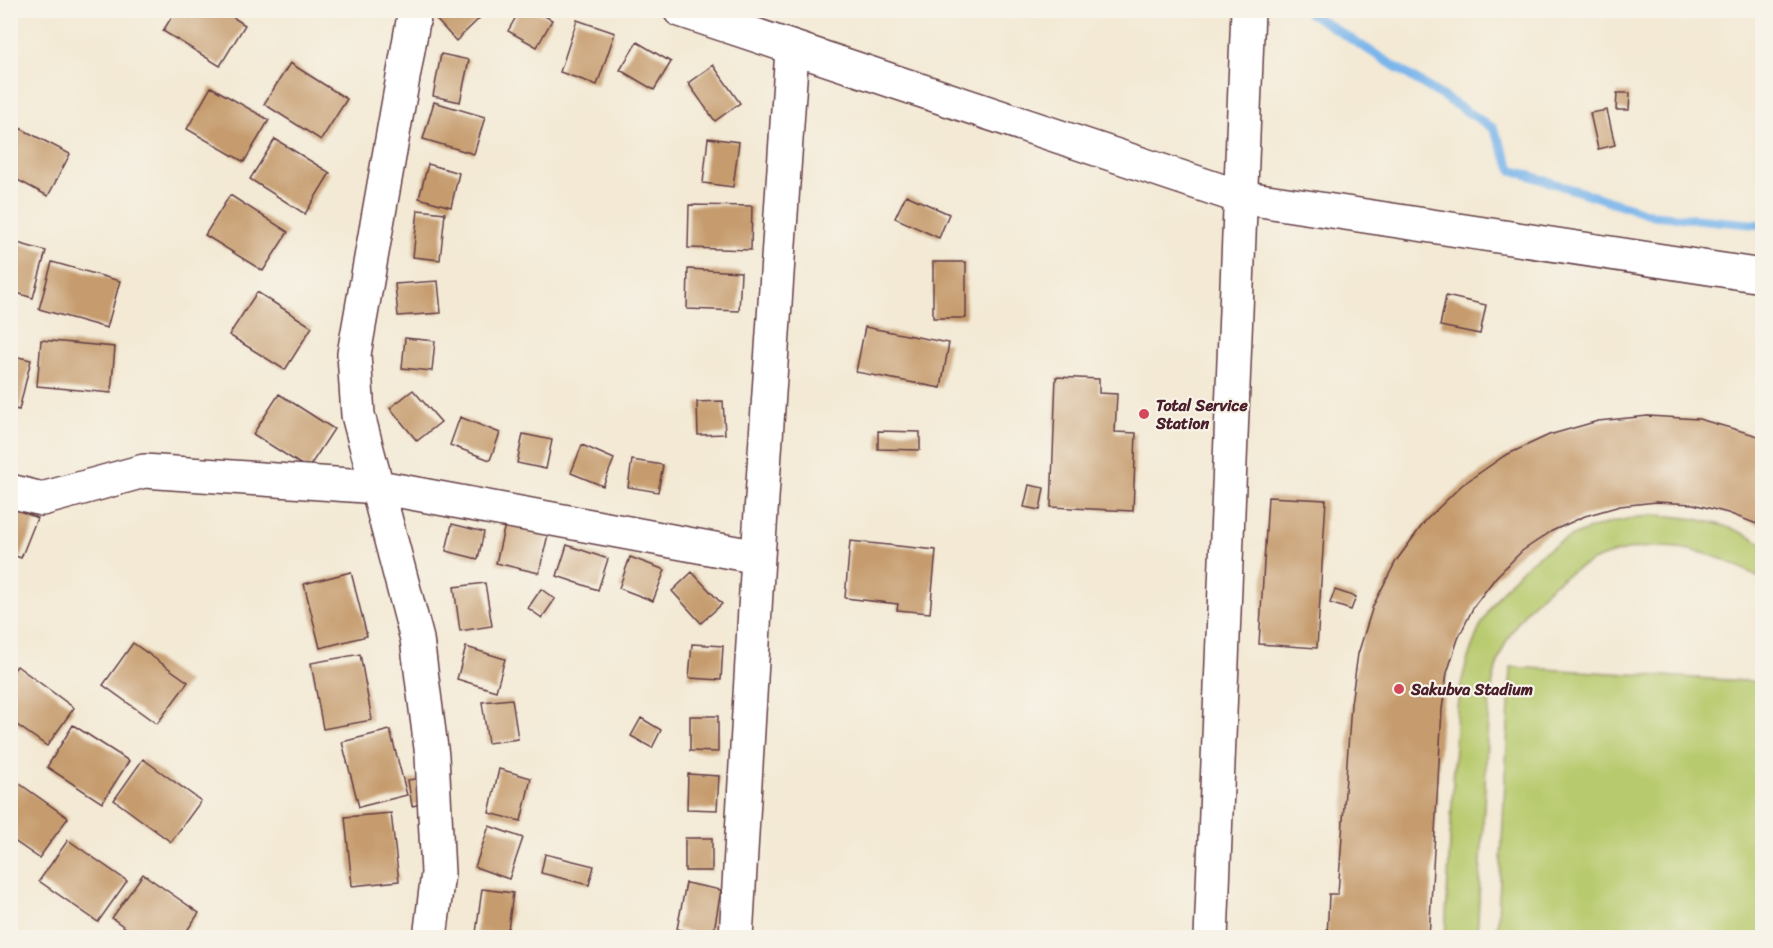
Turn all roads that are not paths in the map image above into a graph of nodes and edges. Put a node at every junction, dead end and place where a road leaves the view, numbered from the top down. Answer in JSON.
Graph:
{"nodes":[{"id":1,"x":415,"y":10,"type":"edge"},
{"id":2,"x":680,"y":10,"type":"edge"},
{"id":3,"x":1248,"y":10,"type":"edge"},
{"id":4,"x":792,"y":50,"type":"junction"},
{"id":5,"x":1240,"y":197,"type":"junction"},
{"id":6,"x":1762,"y":276,"type":"edge"},
{"id":7,"x":379,"y":487,"type":"junction"},
{"id":8,"x":10,"y":491,"type":"edge"},
{"id":9,"x":758,"y":557,"type":"junction"},
{"id":10,"x":430,"y":938,"type":"edge"},
{"id":11,"x":736,"y":938,"type":"edge"},
{"id":12,"x":1211,"y":938,"type":"edge"}],
"edges":[{"from":1,"to":7,"type":"street"},
{"from":2,"to":4,"type":"street"},
{"from":3,"to":5,"type":"street"},
{"from":4,"to":5,"type":"street"},
{"from":4,"to":9,"type":"street"},
{"from":5,"to":6,"type":"street"},
{"from":5,"to":12,"type":"street"},
{"from":7,"to":8,"type":"street"},
{"from":7,"to":9,"type":"street"},
{"from":7,"to":10,"type":"street"},
{"from":9,"to":11,"type":"street"}]}
